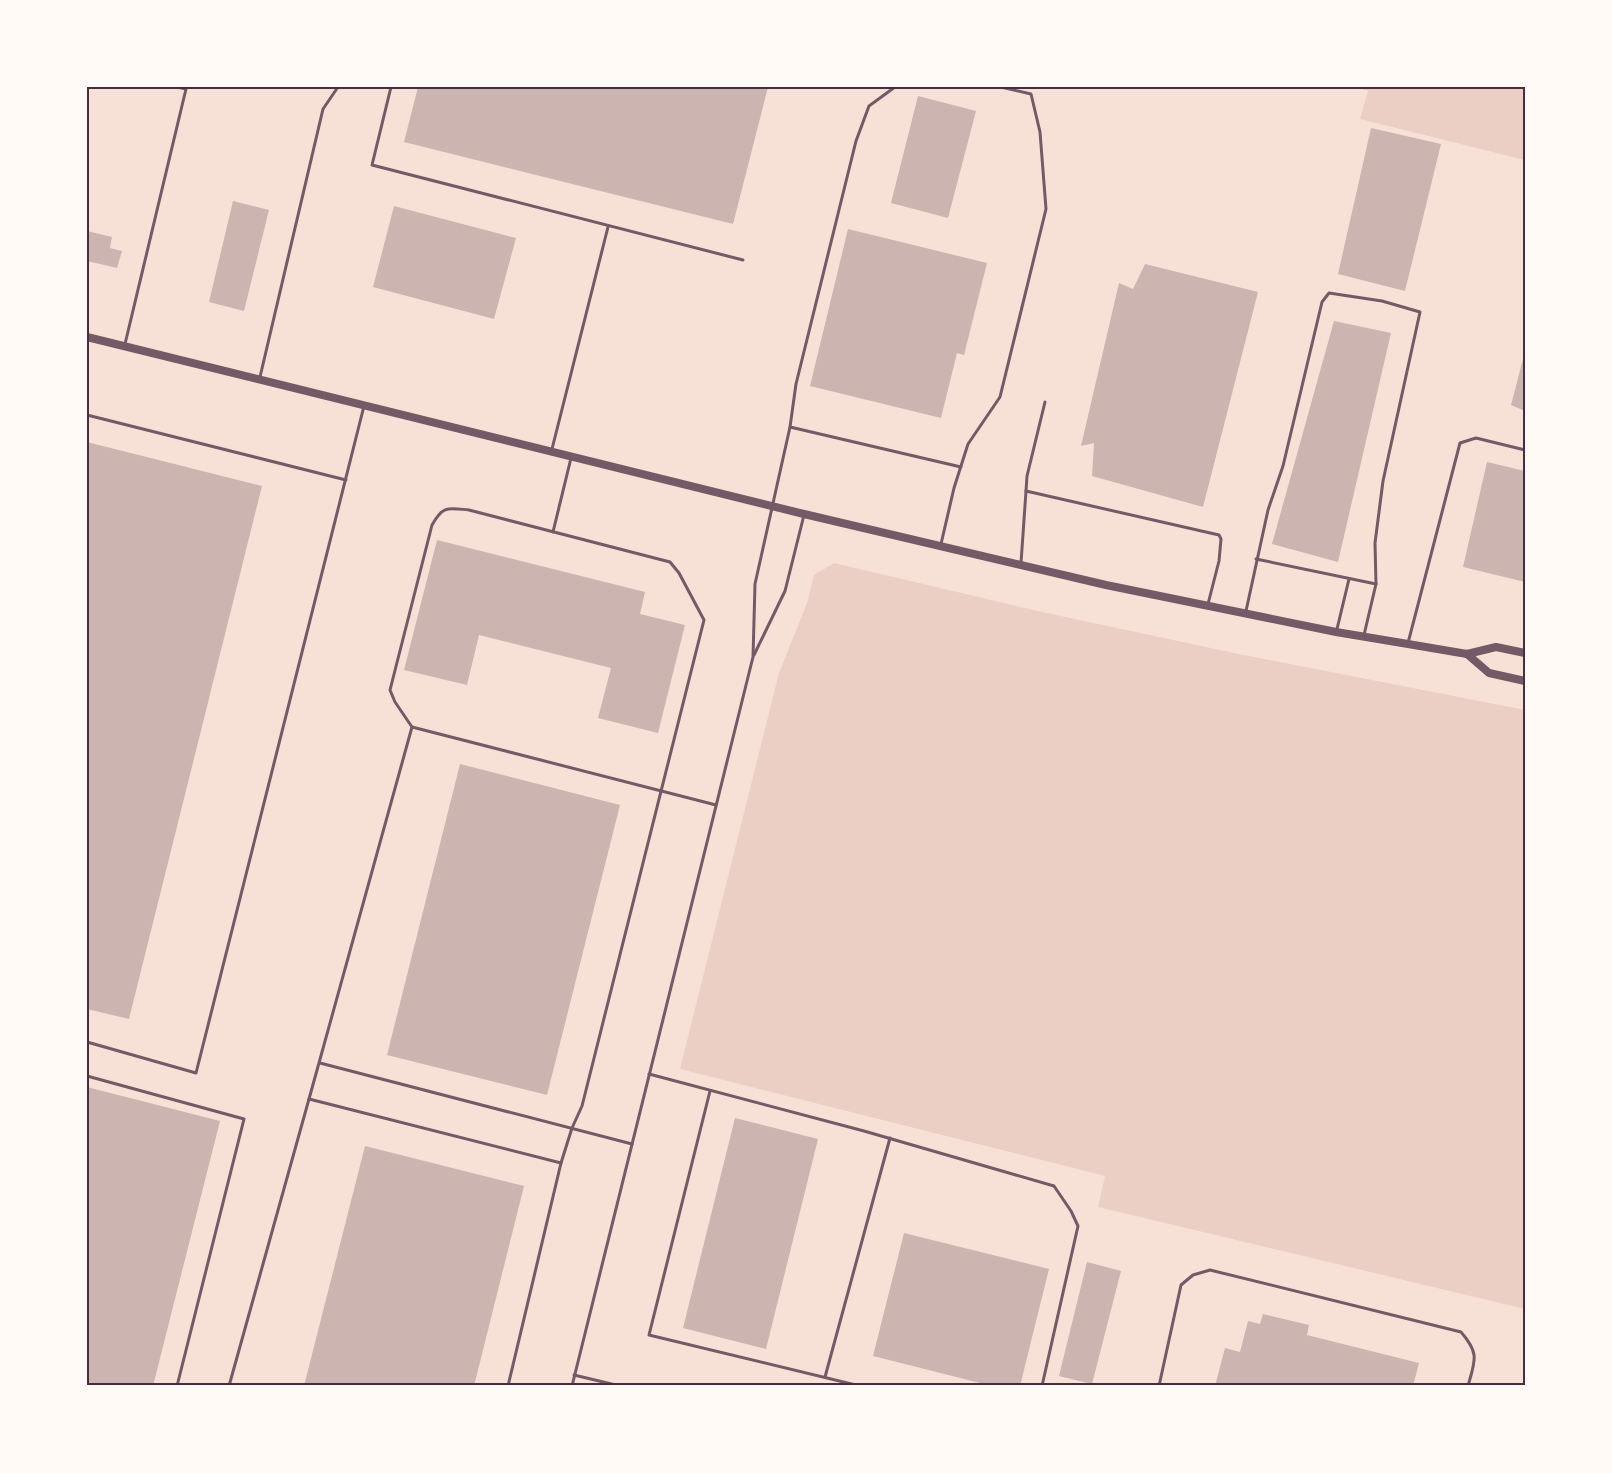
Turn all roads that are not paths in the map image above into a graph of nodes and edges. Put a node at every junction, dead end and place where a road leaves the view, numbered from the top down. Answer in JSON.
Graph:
{"nodes":[{"id":1,"x":177,"y":87,"type":"edge"},
{"id":2,"x":338,"y":87,"type":"edge"},
{"id":3,"x":391,"y":87,"type":"edge"},
{"id":4,"x":896,"y":87,"type":"edge"},
{"id":5,"x":1001,"y":87,"type":"edge"},
{"id":6,"x":608,"y":226,"type":"junction"},
{"id":7,"x":743,"y":260,"type":"dead end"},
{"id":8,"x":87,"y":337,"type":"edge"},
{"id":9,"x":124,"y":346,"type":"junction"},
{"id":10,"x":260,"y":379,"type":"junction"},
{"id":11,"x":1045,"y":402,"type":"dead end"},
{"id":12,"x":364,"y":404,"type":"junction"},
{"id":13,"x":87,"y":415,"type":"edge"},
{"id":14,"x":790,"y":427,"type":"junction"},
{"id":15,"x":1525,"y":450,"type":"edge"},
{"id":16,"x":551,"y":451,"type":"junction"},
{"id":17,"x":571,"y":456,"type":"junction"},
{"id":18,"x":961,"y":467,"type":"junction"},
{"id":19,"x":346,"y":480,"type":"junction"},
{"id":20,"x":1026,"y":491,"type":"junction"},
{"id":21,"x":772,"y":506,"type":"junction"},
{"id":22,"x":804,"y":514,"type":"junction"},
{"id":23,"x":553,"y":532,"type":"junction"},
{"id":24,"x":940,"y":546,"type":"junction"},
{"id":25,"x":1256,"y":559,"type":"junction"},
{"id":26,"x":1021,"y":565,"type":"junction"},
{"id":27,"x":1349,"y":579,"type":"junction"},
{"id":28,"x":1376,"y":584,"type":"junction"},
{"id":29,"x":1208,"y":606,"type":"junction"},
{"id":30,"x":1245,"y":613,"type":"junction"},
{"id":31,"x":1336,"y":632,"type":"junction"},
{"id":32,"x":1364,"y":637,"type":"junction"},
{"id":33,"x":1408,"y":644,"type":"junction"},
{"id":34,"x":1525,"y":653,"type":"edge"},
{"id":35,"x":1467,"y":654,"type":"junction"},
{"id":36,"x":753,"y":657,"type":"junction"},
{"id":37,"x":1525,"y":681,"type":"edge"},
{"id":38,"x":412,"y":727,"type":"junction"},
{"id":39,"x":661,"y":791,"type":"junction"},
{"id":40,"x":716,"y":805,"type":"junction"},
{"id":41,"x":87,"y":1042,"type":"edge"},
{"id":42,"x":319,"y":1063,"type":"junction"},
{"id":43,"x":649,"y":1074,"type":"junction"},
{"id":44,"x":87,"y":1076,"type":"edge"},
{"id":45,"x":710,"y":1091,"type":"junction"},
{"id":46,"x":309,"y":1099,"type":"junction"},
{"id":47,"x":572,"y":1128,"type":"junction"},
{"id":48,"x":890,"y":1138,"type":"junction"},
{"id":49,"x":632,"y":1144,"type":"junction"},
{"id":50,"x":561,"y":1163,"type":"junction"},
{"id":51,"x":574,"y":1374,"type":"junction"},
{"id":52,"x":825,"y":1378,"type":"junction"},
{"id":53,"x":847,"y":1384,"type":"edge"},
{"id":54,"x":177,"y":1386,"type":"edge"},
{"id":55,"x":229,"y":1386,"type":"edge"},
{"id":56,"x":508,"y":1386,"type":"edge"},
{"id":57,"x":572,"y":1386,"type":"edge"},
{"id":58,"x":620,"y":1386,"type":"edge"},
{"id":59,"x":860,"y":1386,"type":"edge"},
{"id":60,"x":1042,"y":1386,"type":"edge"},
{"id":61,"x":1158,"y":1386,"type":"edge"},
{"id":62,"x":1468,"y":1386,"type":"edge"}],
"edges":[{"from":1,"to":9,"type":"lane"},
{"from":2,"to":10,"type":"lane"},
{"from":3,"to":6,"type":"lane"},
{"from":4,"to":14,"type":"lane"},
{"from":5,"to":18,"type":"lane"},
{"from":6,"to":7,"type":"lane"},
{"from":6,"to":16,"type":"lane"},
{"from":8,"to":9,"type":"street"},
{"from":9,"to":10,"type":"street"},
{"from":10,"to":12,"type":"street"},
{"from":11,"to":20,"type":"lane"},
{"from":12,"to":16,"type":"street"},
{"from":12,"to":19,"type":"lane"},
{"from":13,"to":19,"type":"lane"},
{"from":14,"to":18,"type":"lane"},
{"from":14,"to":21,"type":"lane"},
{"from":15,"to":33,"type":"lane"},
{"from":16,"to":17,"type":"street"},
{"from":17,"to":21,"type":"street"},
{"from":17,"to":23,"type":"lane"},
{"from":18,"to":24,"type":"lane"},
{"from":19,"to":41,"type":"lane"},
{"from":20,"to":26,"type":"lane"},
{"from":20,"to":29,"type":"lane"},
{"from":21,"to":22,"type":"street"},
{"from":21,"to":36,"type":"lane"},
{"from":22,"to":24,"type":"street"},
{"from":22,"to":36,"type":"lane"},
{"from":23,"to":38,"type":"lane"},
{"from":23,"to":39,"type":"lane"},
{"from":24,"to":26,"type":"street"},
{"from":25,"to":27,"type":"lane"},
{"from":25,"to":28,"type":"lane"},
{"from":25,"to":30,"type":"lane"},
{"from":26,"to":29,"type":"street"},
{"from":27,"to":28,"type":"lane"},
{"from":27,"to":31,"type":"lane"},
{"from":28,"to":32,"type":"lane"},
{"from":29,"to":30,"type":"street"},
{"from":30,"to":31,"type":"street"},
{"from":31,"to":32,"type":"street"},
{"from":32,"to":33,"type":"street"},
{"from":33,"to":35,"type":"street"},
{"from":34,"to":35,"type":"street"},
{"from":35,"to":37,"type":"street"},
{"from":36,"to":40,"type":"lane"},
{"from":38,"to":39,"type":"lane"},
{"from":38,"to":42,"type":"lane"},
{"from":39,"to":40,"type":"lane"},
{"from":39,"to":47,"type":"lane"},
{"from":40,"to":43,"type":"lane"},
{"from":42,"to":46,"type":"lane"},
{"from":42,"to":47,"type":"lane"},
{"from":43,"to":45,"type":"lane"},
{"from":43,"to":49,"type":"lane"},
{"from":44,"to":54,"type":"lane"},
{"from":45,"to":48,"type":"lane"},
{"from":45,"to":52,"type":"lane"},
{"from":46,"to":50,"type":"lane"},
{"from":46,"to":55,"type":"lane"},
{"from":47,"to":49,"type":"lane"},
{"from":47,"to":50,"type":"lane"},
{"from":48,"to":52,"type":"lane"},
{"from":48,"to":60,"type":"lane"},
{"from":49,"to":51,"type":"lane"},
{"from":50,"to":56,"type":"lane"},
{"from":51,"to":57,"type":"lane"},
{"from":51,"to":58,"type":"lane"},
{"from":52,"to":53,"type":"lane"},
{"from":53,"to":59,"type":"lane"},
{"from":61,"to":62,"type":"lane"}]}
